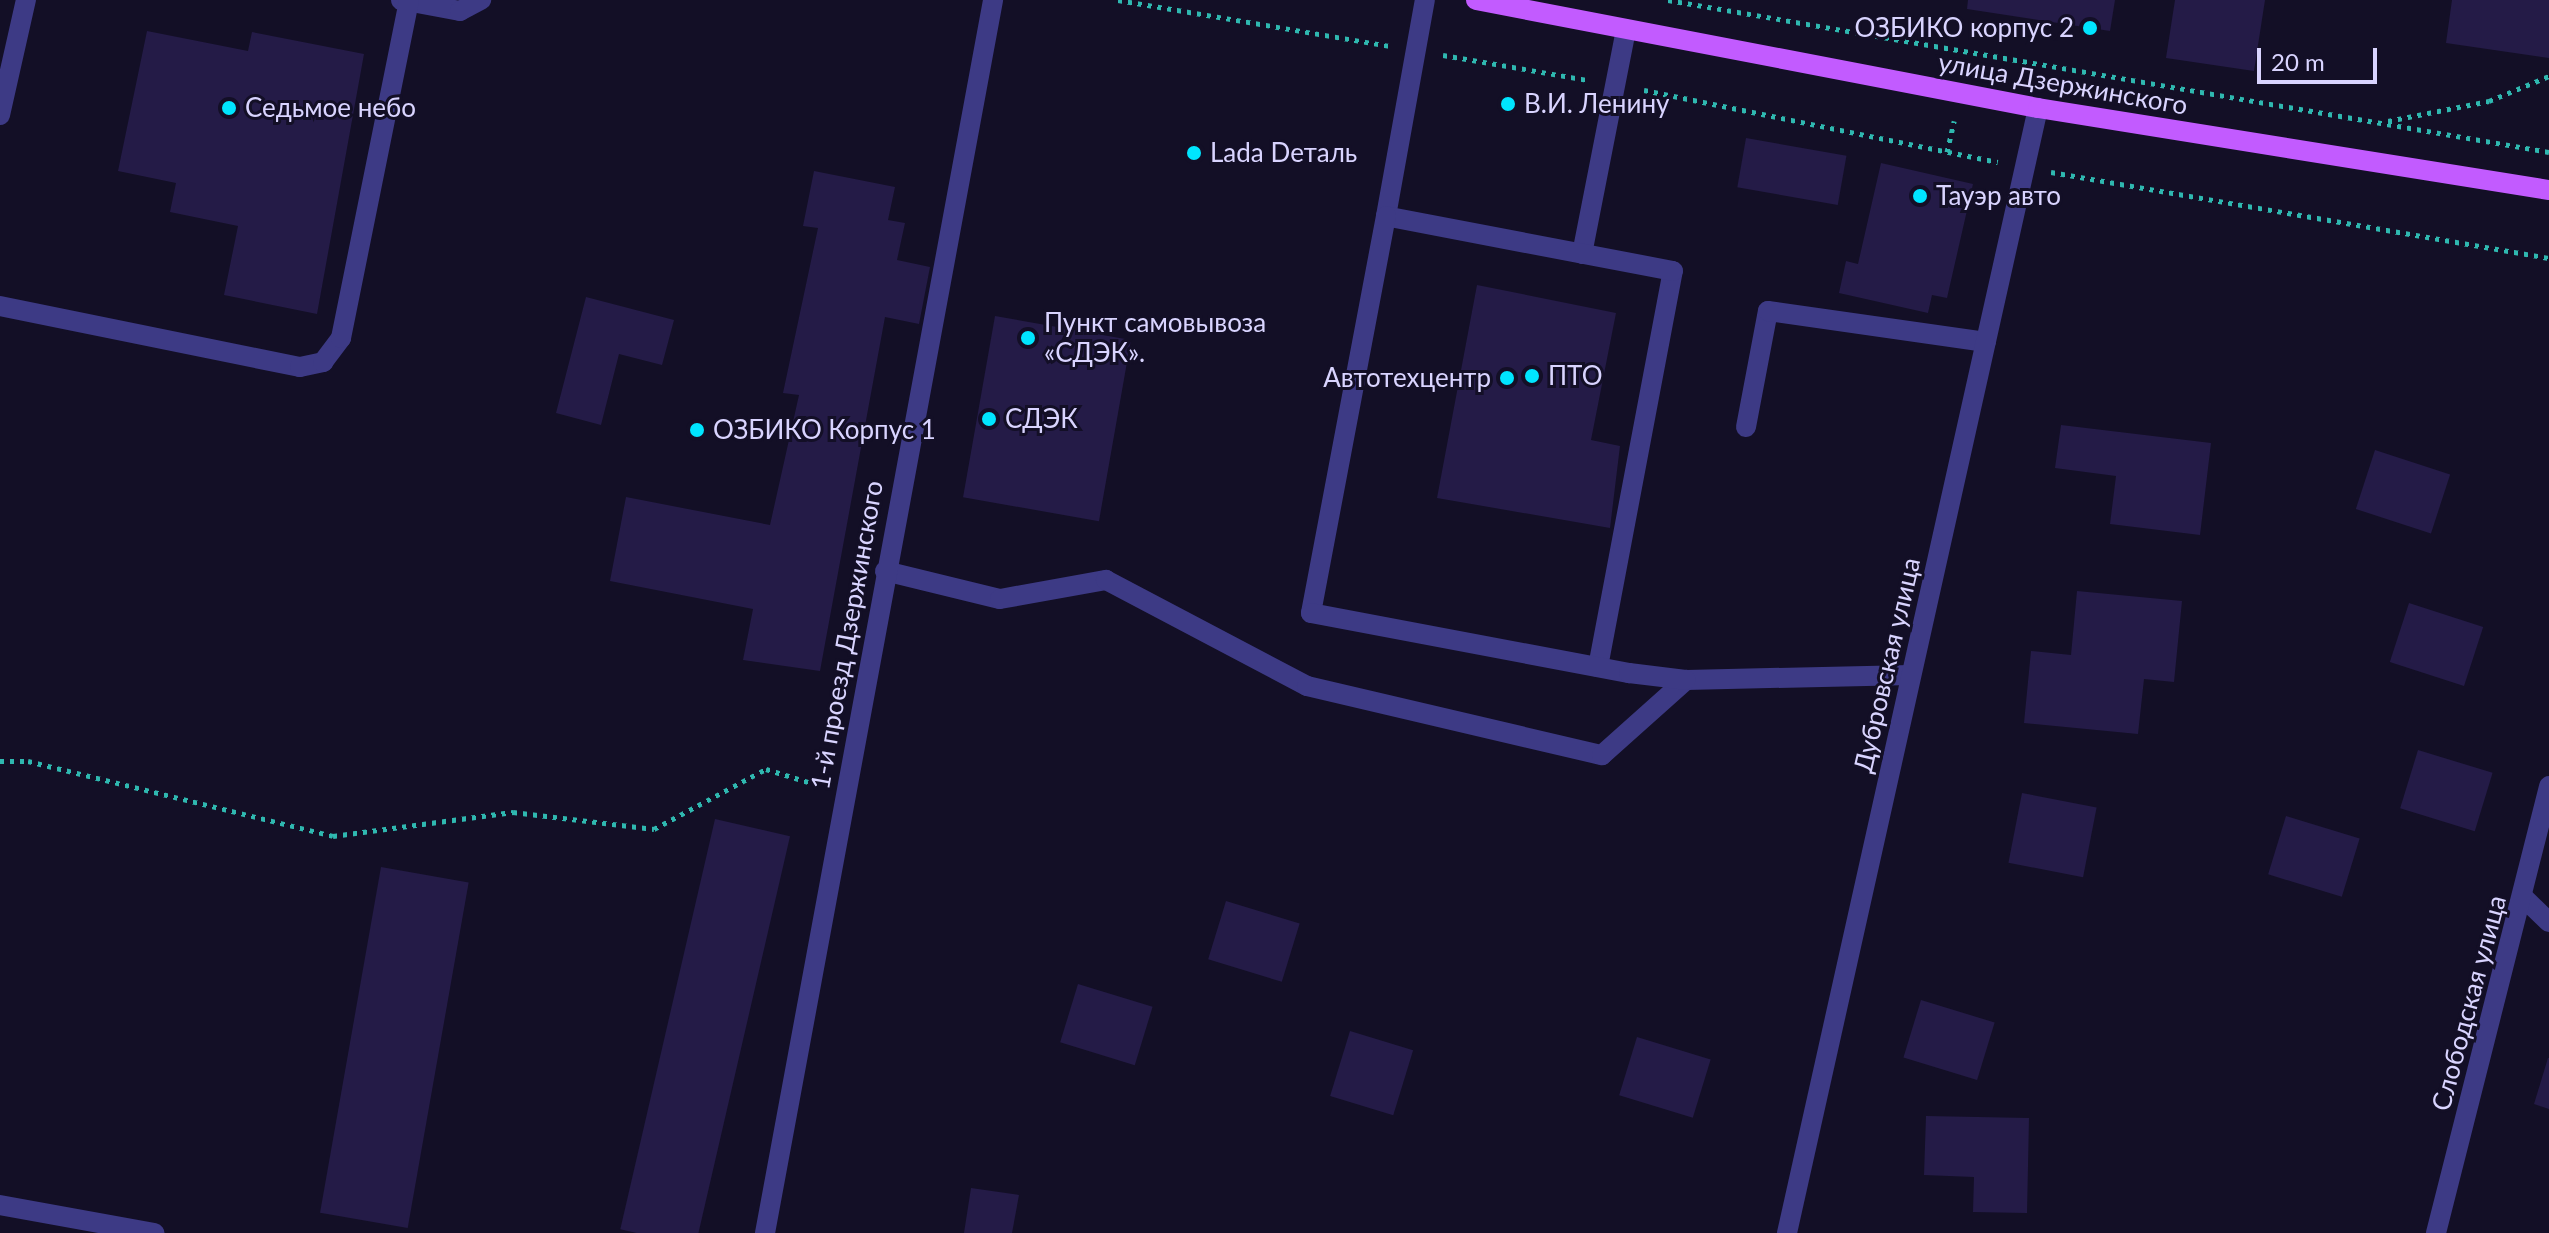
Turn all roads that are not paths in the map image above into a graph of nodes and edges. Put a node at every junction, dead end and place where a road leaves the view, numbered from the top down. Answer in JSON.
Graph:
{"nodes":[{"id":1,"x":26,"y":0,"type":"edge"},
{"id":2,"x":481,"y":0,"type":"edge"},
{"id":3,"x":993,"y":0,"type":"edge"},
{"id":4,"x":1425,"y":0,"type":"edge"},
{"id":5,"x":1476,"y":0,"type":"edge"},
{"id":6,"x":405,"y":1,"type":"edge"},
{"id":7,"x":1626,"y":29,"type":"junction"},
{"id":8,"x":2038,"y":108,"type":"junction"},
{"id":9,"x":0,"y":115,"type":"edge"},
{"id":10,"x":2549,"y":190,"type":"edge"},
{"id":11,"x":1386,"y":216,"type":"junction"},
{"id":12,"x":1582,"y":254,"type":"junction"},
{"id":13,"x":0,"y":306,"type":"edge"},
{"id":14,"x":1986,"y":342,"type":"junction"},
{"id":15,"x":1746,"y":427,"type":"dead end"},
{"id":16,"x":885,"y":571,"type":"junction"},
{"id":17,"x":1598,"y":667,"type":"junction"},
{"id":18,"x":1911,"y":675,"type":"junction"},
{"id":19,"x":1686,"y":680,"type":"junction"},
{"id":20,"x":2549,"y":786,"type":"edge"},
{"id":21,"x":2523,"y":897,"type":"junction"},
{"id":22,"x":2549,"y":922,"type":"edge"},
{"id":23,"x":0,"y":1205,"type":"edge"},
{"id":24,"x":154,"y":1233,"type":"edge"},
{"id":25,"x":765,"y":1233,"type":"edge"},
{"id":26,"x":1787,"y":1233,"type":"edge"},
{"id":27,"x":2436,"y":1233,"type":"edge"}],
"edges":[{"from":1,"to":9,"type":"street"},
{"from":2,"to":6,"type":"street"},
{"from":3,"to":16,"type":"street","name":"1-й проезд Дзержинского"},
{"from":4,"to":11,"type":"street"},
{"from":5,"to":7,"type":"main road","name":"улица Дзержинского"},
{"from":6,"to":13,"type":"street"},
{"from":7,"to":8,"type":"main road","name":"улица Дзержинского"},
{"from":7,"to":12,"type":"street"},
{"from":8,"to":10,"type":"main road","name":"улица Дзержинского"},
{"from":8,"to":14,"type":"street","name":"Дубровская улица"},
{"from":11,"to":12,"type":"street"},
{"from":11,"to":17,"type":"street"},
{"from":12,"to":17,"type":"street"},
{"from":14,"to":15,"type":"street"},
{"from":14,"to":18,"type":"street","name":"Дубровская улица"},
{"from":16,"to":19,"type":"street"},
{"from":16,"to":25,"type":"street","name":"1-й проезд Дзержинского"},
{"from":17,"to":19,"type":"street"},
{"from":18,"to":19,"type":"street"},
{"from":18,"to":26,"type":"street","name":"Дубровская улица"},
{"from":20,"to":21,"type":"street","name":"Слободская улица"},
{"from":21,"to":22,"type":"street"},
{"from":21,"to":27,"type":"street","name":"Слободская улица"},
{"from":23,"to":24,"type":"street"}]}
